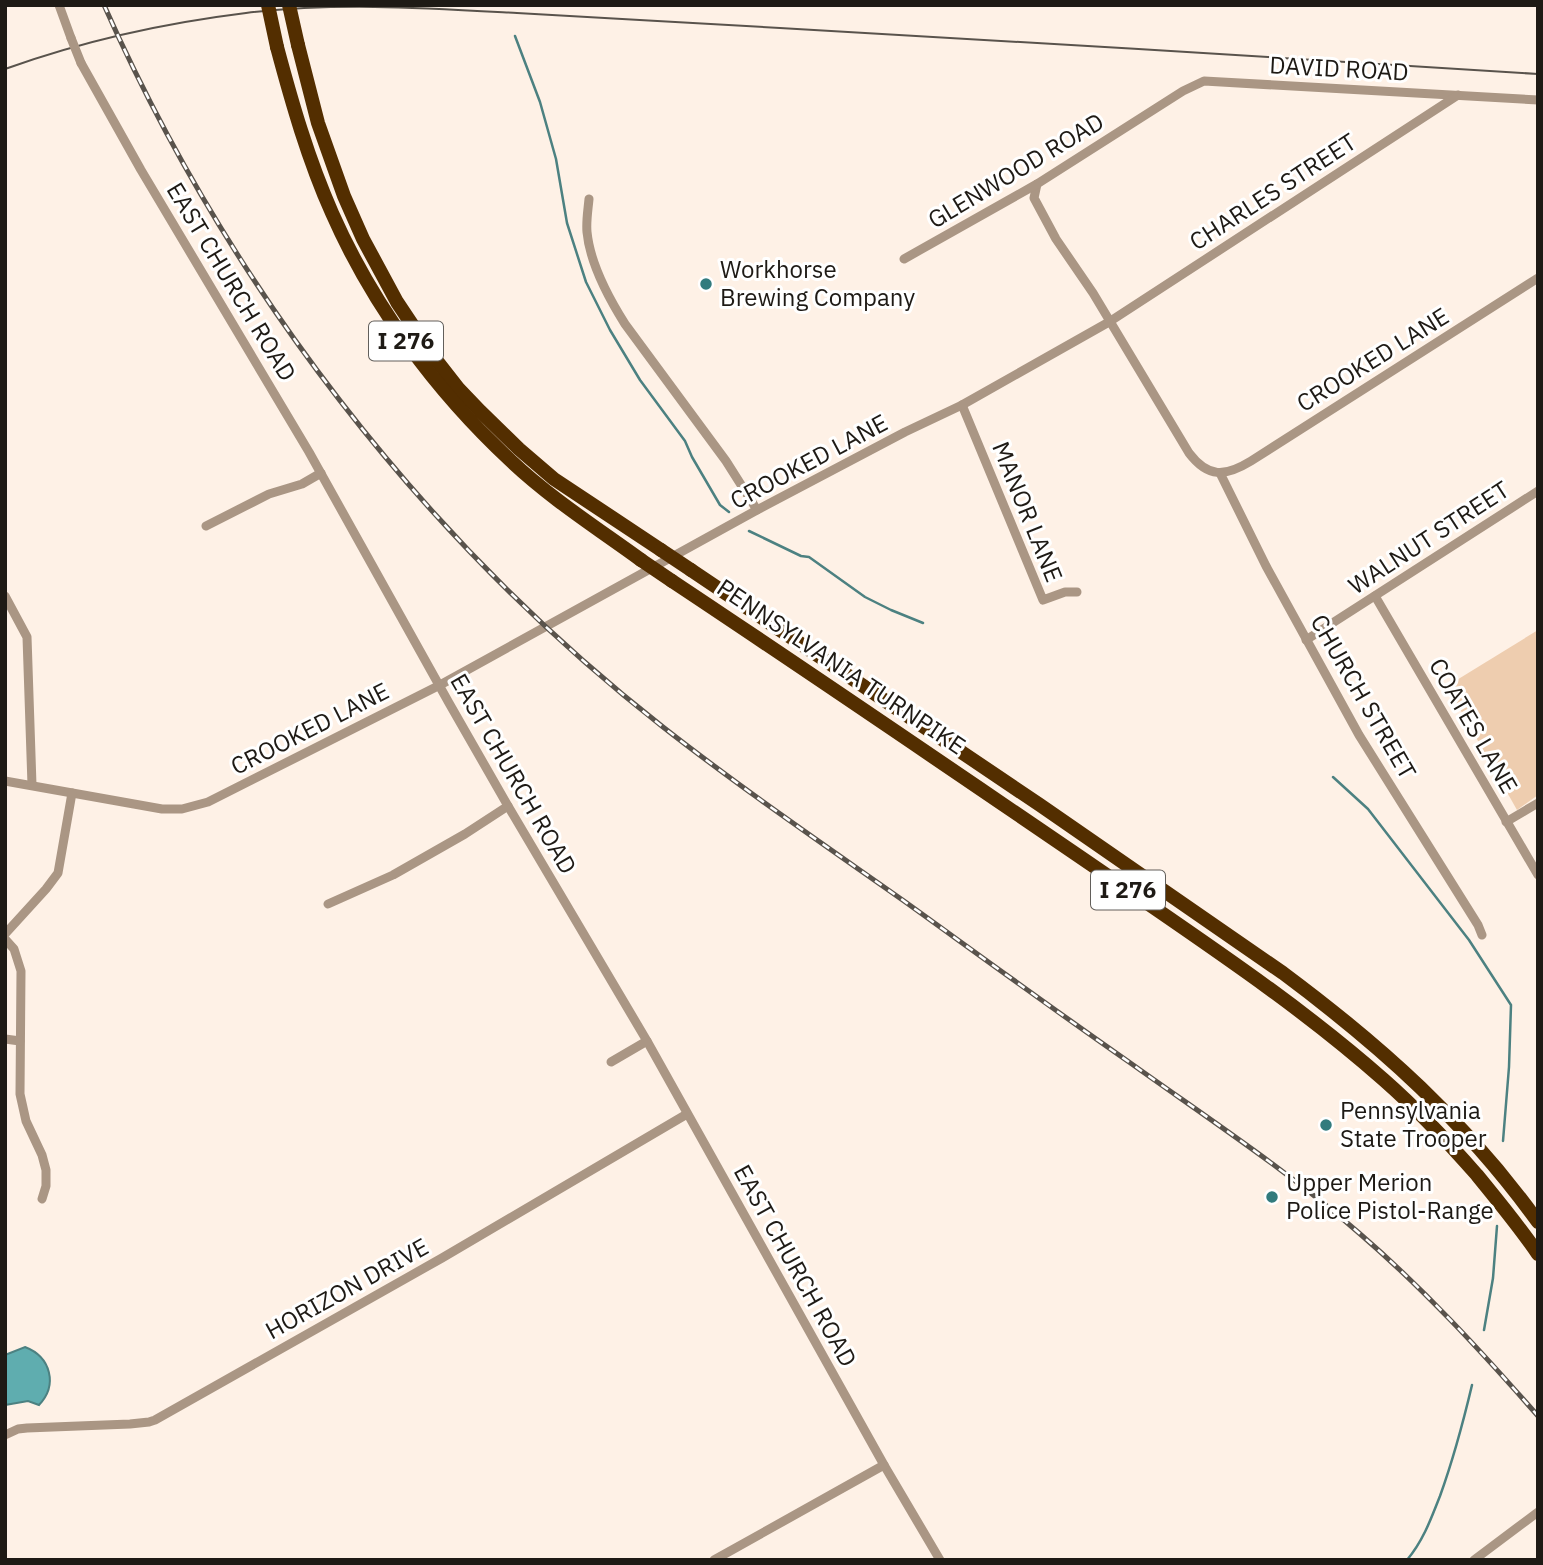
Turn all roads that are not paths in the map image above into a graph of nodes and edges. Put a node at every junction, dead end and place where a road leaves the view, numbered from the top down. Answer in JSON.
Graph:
{"nodes":[{"id":1,"x":59,"y":5,"type":"edge"},
{"id":2,"x":268,"y":5,"type":"edge"},
{"id":3,"x":289,"y":5,"type":"edge"},
{"id":4,"x":1458,"y":94,"type":"junction"},
{"id":5,"x":1538,"y":100,"type":"edge"},
{"id":6,"x":1147,"y":114,"type":"joint"},
{"id":7,"x":1037,"y":184,"type":"junction"},
{"id":8,"x":589,"y":199,"type":"dead end"},
{"id":9,"x":904,"y":259,"type":"dead end"},
{"id":10,"x":1538,"y":278,"type":"edge"},
{"id":11,"x":1110,"y":322,"type":"junction"},
{"id":12,"x":962,"y":405,"type":"junction"},
{"id":13,"x":321,"y":473,"type":"junction"},
{"id":14,"x":1220,"y":473,"type":"junction"},
{"id":15,"x":1538,"y":491,"type":"edge"},
{"id":16,"x":757,"y":510,"type":"junction"},
{"id":17,"x":206,"y":526,"type":"dead end"},
{"id":18,"x":1077,"y":592,"type":"dead end"},
{"id":19,"x":5,"y":596,"type":"edge"},
{"id":20,"x":1375,"y":596,"type":"junction"},
{"id":21,"x":1306,"y":640,"type":"junction"},
{"id":22,"x":440,"y":685,"type":"junction"},
{"id":23,"x":7,"y":778,"type":"edge"},
{"id":24,"x":32,"y":785,"type":"junction"},
{"id":25,"x":72,"y":793,"type":"junction"},
{"id":26,"x":1538,"y":803,"type":"edge"},
{"id":27,"x":508,"y":806,"type":"junction"},
{"id":28,"x":1506,"y":822,"type":"junction"},
{"id":29,"x":1538,"y":876,"type":"edge"},
{"id":30,"x":328,"y":904,"type":"dead end"},
{"id":31,"x":5,"y":934,"type":"edge"},
{"id":32,"x":1482,"y":935,"type":"dead end"},
{"id":33,"x":5,"y":939,"type":"edge"},
{"id":34,"x":5,"y":1039,"type":"edge"},
{"id":35,"x":20,"y":1041,"type":"junction"},
{"id":36,"x":648,"y":1041,"type":"junction"},
{"id":37,"x":611,"y":1062,"type":"dead end"},
{"id":38,"x":687,"y":1114,"type":"junction"},
{"id":39,"x":42,"y":1199,"type":"dead end"},
{"id":40,"x":1538,"y":1222,"type":"edge"},
{"id":41,"x":1538,"y":1254,"type":"edge"},
{"id":42,"x":5,"y":1435,"type":"edge"},
{"id":43,"x":884,"y":1465,"type":"junction"},
{"id":44,"x":1538,"y":1512,"type":"edge"},
{"id":45,"x":714,"y":1560,"type":"edge"},
{"id":46,"x":940,"y":1560,"type":"edge"},
{"id":47,"x":1474,"y":1560,"type":"edge"}],
"edges":[{"from":1,"to":13,"type":"street","name":"EAST CHURCH ROAD","bridge":true},
{"from":2,"to":41,"type":"highway","name":"PENNSYLVANIA TURNPIKE","number":"I 276","bridge":true},
{"from":3,"to":40,"type":"highway","name":"PENNSYLVANIA TURNPIKE","number":"I 276","bridge":true},
{"from":4,"to":5,"type":"street","name":"DAVID ROAD"},
{"from":4,"to":6,"type":"street","name":"DAVID ROAD"},
{"from":4,"to":11,"type":"street","name":"CHARLES STREET"},
{"from":6,"to":7,"type":"street","name":"GLENWOOD ROAD"},
{"from":7,"to":9,"type":"street","name":"GLENWOOD ROAD"},
{"from":7,"to":11,"type":"street"},
{"from":8,"to":16,"type":"street"},
{"from":10,"to":14,"type":"street","name":"CROOKED LANE"},
{"from":11,"to":12,"type":"street","name":"CROOKED LANE"},
{"from":11,"to":14,"type":"street"},
{"from":12,"to":16,"type":"street","name":"CROOKED LANE"},
{"from":12,"to":18,"type":"street","name":"MANOR LANE"},
{"from":13,"to":17,"type":"street"},
{"from":13,"to":22,"type":"street","name":"EAST CHURCH ROAD"},
{"from":14,"to":21,"type":"street","name":"CHURCH STREET"},
{"from":15,"to":20,"type":"street","name":"WALNUT STREET"},
{"from":16,"to":22,"type":"street","name":"CROOKED LANE"},
{"from":19,"to":24,"type":"street"},
{"from":20,"to":21,"type":"street","name":"WALNUT STREET"},
{"from":20,"to":28,"type":"street","name":"COATES LANE"},
{"from":21,"to":32,"type":"street","name":"CHURCH STREET"},
{"from":22,"to":25,"type":"street","name":"CROOKED LANE"},
{"from":22,"to":27,"type":"street","name":"EAST CHURCH ROAD"},
{"from":23,"to":24,"type":"street","name":"CROOKED LANE"},
{"from":24,"to":25,"type":"street","name":"CROOKED LANE"},
{"from":25,"to":31,"type":"street"},
{"from":26,"to":28,"type":"street"},
{"from":27,"to":30,"type":"street"},
{"from":27,"to":36,"type":"street","name":"EAST CHURCH ROAD"},
{"from":28,"to":29,"type":"street","name":"COATES LANE"},
{"from":33,"to":35,"type":"street"},
{"from":34,"to":35,"type":"street"},
{"from":35,"to":39,"type":"street"},
{"from":36,"to":37,"type":"street"},
{"from":36,"to":38,"type":"street","name":"EAST CHURCH ROAD"},
{"from":38,"to":42,"type":"street","name":"HORIZON DRIVE"},
{"from":38,"to":43,"type":"street","name":"EAST CHURCH ROAD"},
{"from":43,"to":45,"type":"street"},
{"from":43,"to":46,"type":"street","name":"EAST CHURCH ROAD"},
{"from":44,"to":47,"type":"street"}]}
